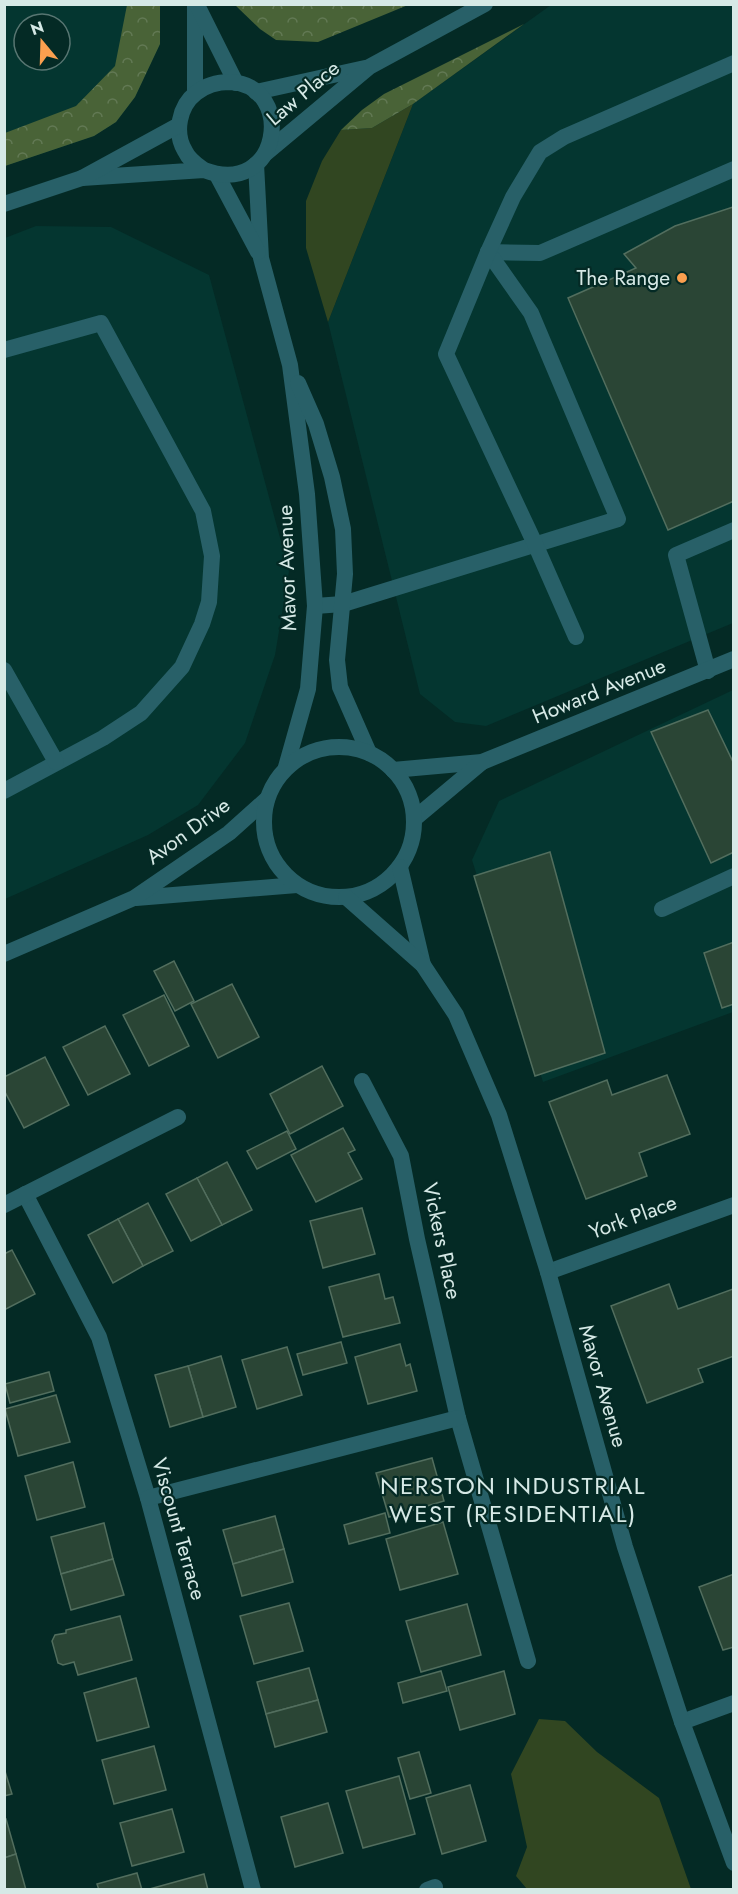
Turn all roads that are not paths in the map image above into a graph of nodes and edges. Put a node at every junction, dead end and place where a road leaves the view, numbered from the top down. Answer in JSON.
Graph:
{"nodes":[{"id":1,"x":196,"y":4,"type":"edge"},
{"id":2,"x":485,"y":4,"type":"edge"},
{"id":3,"x":734,"y":63,"type":"edge"},
{"id":4,"x":369,"y":67,"type":"junction"},
{"id":5,"x":236,"y":83,"type":"junction"},
{"id":6,"x":256,"y":92,"type":"junction"},
{"id":7,"x":195,"y":93,"type":"junction"},
{"id":8,"x":179,"y":125,"type":"junction"},
{"id":9,"x":261,"y":159,"type":"junction"},
{"id":10,"x":734,"y":169,"type":"edge"},
{"id":11,"x":210,"y":172,"type":"junction"},
{"id":12,"x":82,"y":178,"type":"junction"},
{"id":13,"x":4,"y":204,"type":"edge"},
{"id":14,"x":488,"y":252,"type":"junction"},
{"id":15,"x":261,"y":258,"type":"junction"},
{"id":16,"x":4,"y":350,"type":"edge"},
{"id":17,"x":290,"y":365,"type":"junction"},
{"id":18,"x":734,"y":530,"type":"edge"},
{"id":19,"x":536,"y":546,"type":"junction"},
{"id":20,"x":343,"y":604,"type":"junction"},
{"id":21,"x":315,"y":606,"type":"junction"},
{"id":22,"x":576,"y":637,"type":"dead end"},
{"id":23,"x":734,"y":660,"type":"edge"},
{"id":24,"x":4,"y":670,"type":"edge"},
{"id":25,"x":708,"y":671,"type":"junction"},
{"id":26,"x":369,"y":753,"type":"junction"},
{"id":27,"x":56,"y":762,"type":"junction"},
{"id":28,"x":482,"y":762,"type":"junction"},
{"id":29,"x":286,"y":767,"type":"junction"},
{"id":30,"x":393,"y":770,"type":"junction"},
{"id":31,"x":4,"y":790,"type":"edge"},
{"id":32,"x":267,"y":799,"type":"junction"},
{"id":33,"x":414,"y":819,"type":"junction"},
{"id":34,"x":400,"y":867,"type":"junction"},
{"id":35,"x":734,"y":876,"type":"edge"},
{"id":36,"x":297,"y":885,"type":"junction"},
{"id":37,"x":346,"y":897,"type":"junction"},
{"id":38,"x":134,"y":898,"type":"junction"},
{"id":39,"x":662,"y":909,"type":"dead end"},
{"id":40,"x":4,"y":954,"type":"edge"},
{"id":41,"x":423,"y":965,"type":"junction"},
{"id":42,"x":362,"y":1081,"type":"dead end"},
{"id":43,"x":178,"y":1117,"type":"dead end"},
{"id":44,"x":25,"y":1194,"type":"junction"},
{"id":45,"x":4,"y":1205,"type":"edge"},
{"id":46,"x":734,"y":1205,"type":"edge"},
{"id":47,"x":548,"y":1272,"type":"junction"},
{"id":48,"x":458,"y":1418,"type":"junction"},
{"id":49,"x":148,"y":1498,"type":"junction"},
{"id":50,"x":528,"y":1661,"type":"dead end"},
{"id":51,"x":734,"y":1703,"type":"edge"},
{"id":52,"x":682,"y":1722,"type":"junction"},
{"id":53,"x":734,"y":1863,"type":"edge"},
{"id":54,"x":253,"y":1890,"type":"edge"}],
"edges":[{"from":1,"to":5,"type":"street"},
{"from":1,"to":7,"type":"street"},
{"from":2,"to":4,"type":"street","name":"Law Place"},
{"from":3,"to":14,"type":"street"},
{"from":4,"to":6,"type":"street","name":"Law Place"},
{"from":4,"to":9,"type":"street","name":"Law Place"},
{"from":5,"to":6,"type":"street"},
{"from":5,"to":7,"type":"street"},
{"from":6,"to":9,"type":"street"},
{"from":7,"to":8,"type":"street"},
{"from":8,"to":11,"type":"street"},
{"from":8,"to":12,"type":"street"},
{"from":9,"to":11,"type":"street"},
{"from":9,"to":15,"type":"street","name":"Mavor Avenue"},
{"from":10,"to":14,"type":"street"},
{"from":11,"to":12,"type":"street"},
{"from":11,"to":15,"type":"street","name":"Mavor Avenue"},
{"from":12,"to":13,"type":"street"},
{"from":14,"to":19,"type":"street"},
{"from":14,"to":19,"type":"street"},
{"from":15,"to":17,"type":"street","name":"Mavor Avenue"},
{"from":16,"to":27,"type":"street"},
{"from":17,"to":20,"type":"street","name":"Mavor Avenue"},
{"from":17,"to":21,"type":"street","name":"Mavor Avenue"},
{"from":18,"to":25,"type":"street"},
{"from":19,"to":20,"type":"street"},
{"from":19,"to":22,"type":"street"},
{"from":20,"to":21,"type":"street"},
{"from":20,"to":26,"type":"street","name":"Mavor Avenue"},
{"from":21,"to":29,"type":"street","name":"Mavor Avenue"},
{"from":23,"to":25,"type":"street","name":"Howard Avenue"},
{"from":24,"to":27,"type":"street"},
{"from":25,"to":28,"type":"street","name":"Howard Avenue"},
{"from":26,"to":29,"type":"street"},
{"from":26,"to":30,"type":"street"},
{"from":27,"to":31,"type":"street"},
{"from":28,"to":30,"type":"street","name":"Howard Avenue"},
{"from":28,"to":33,"type":"street","name":"Howard Avenue"},
{"from":29,"to":32,"type":"street"},
{"from":30,"to":33,"type":"street"},
{"from":32,"to":36,"type":"street"},
{"from":32,"to":38,"type":"street","name":"Avon Drive"},
{"from":33,"to":34,"type":"street"},
{"from":34,"to":37,"type":"street"},
{"from":34,"to":41,"type":"street","name":"Mavor Avenue"},
{"from":35,"to":39,"type":"street"},
{"from":36,"to":37,"type":"street"},
{"from":36,"to":38,"type":"street","name":"Avon Drive"},
{"from":37,"to":41,"type":"street","name":"Mavor Avenue"},
{"from":38,"to":40,"type":"street","name":"Avon Drive"},
{"from":41,"to":47,"type":"street","name":"Mavor Avenue"},
{"from":42,"to":48,"type":"street","name":"Vickers Place"},
{"from":43,"to":44,"type":"street"},
{"from":44,"to":45,"type":"street"},
{"from":44,"to":49,"type":"street","name":"Viscount Terrace"},
{"from":46,"to":47,"type":"street","name":"York Place"},
{"from":47,"to":52,"type":"street","name":"Mavor Avenue"},
{"from":48,"to":49,"type":"street"},
{"from":48,"to":50,"type":"street","name":"Vickers Place"},
{"from":49,"to":54,"type":"street","name":"Viscount Terrace"},
{"from":51,"to":52,"type":"street"},
{"from":52,"to":53,"type":"street","name":"Mavor Avenue"}]}
